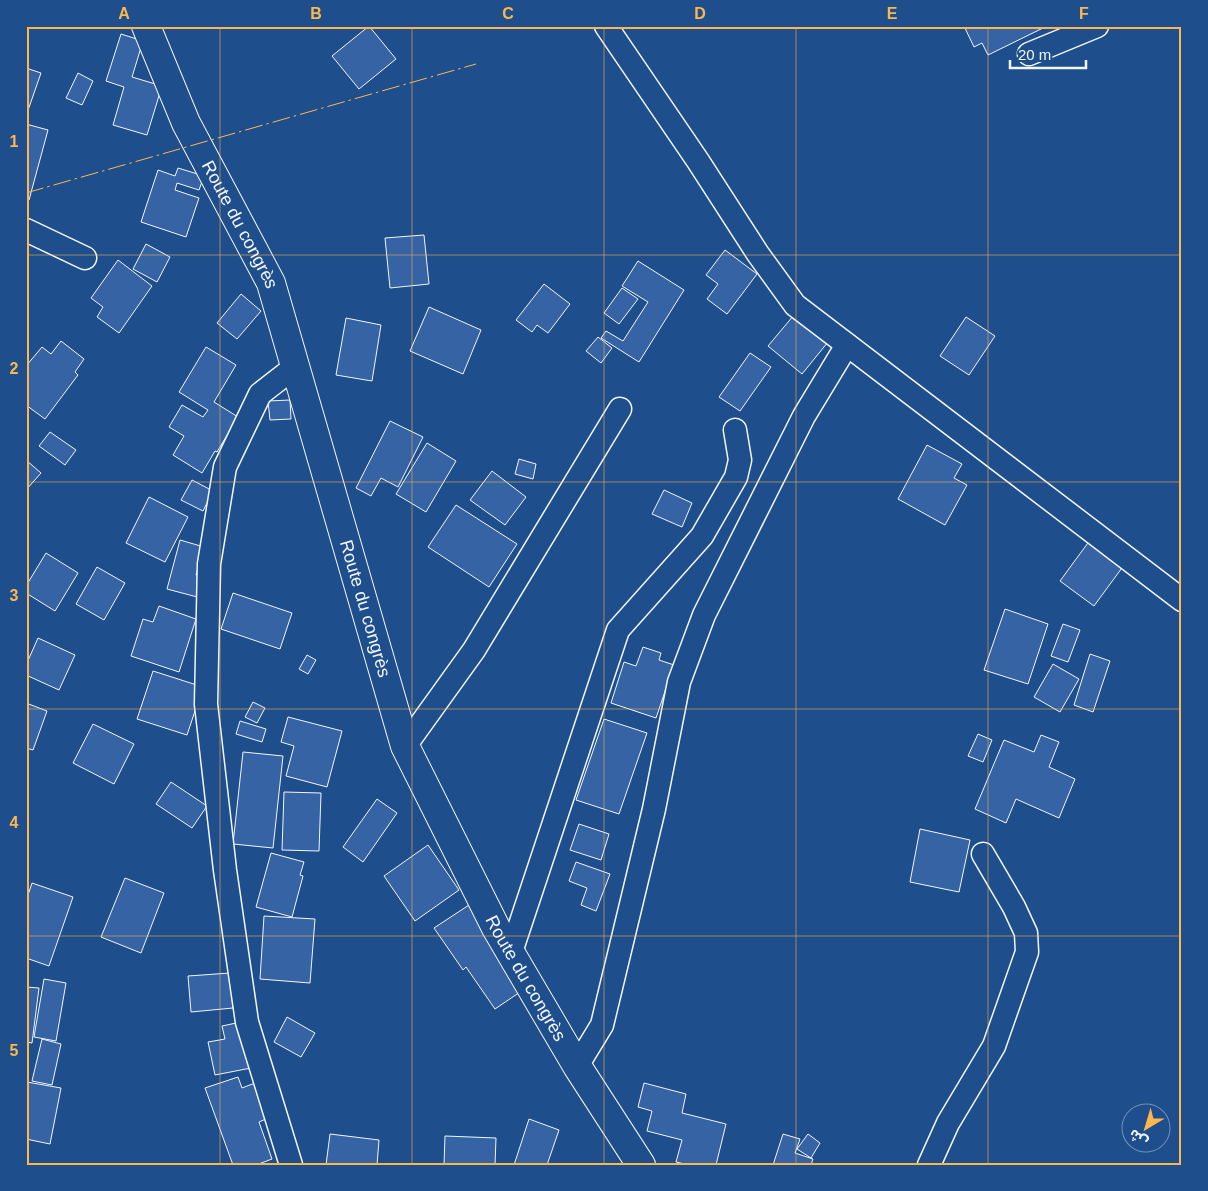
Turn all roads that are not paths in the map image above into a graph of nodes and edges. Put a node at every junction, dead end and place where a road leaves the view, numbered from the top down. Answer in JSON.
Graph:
{"nodes":[{"id":1,"x":146,"y":26,"type":"edge"},
{"id":2,"x":606,"y":26,"type":"edge"},
{"id":3,"x":1097,"y":26,"type":"edge"},
{"id":4,"x":1029,"y":54,"type":"dead end"},
{"id":5,"x":26,"y":230,"type":"edge"},
{"id":6,"x":85,"y":258,"type":"dead end"},
{"id":7,"x":848,"y":345,"type":"junction"},
{"id":8,"x":296,"y":366,"type":"junction"},
{"id":9,"x":620,"y":409,"type":"dead end"},
{"id":10,"x":735,"y":430,"type":"dead end"},
{"id":11,"x":1182,"y":600,"type":"edge"},
{"id":12,"x":405,"y":746,"type":"junction"},
{"id":13,"x":983,"y":854,"type":"dead end"},
{"id":14,"x":511,"y":952,"type":"junction"},
{"id":15,"x":577,"y":1066,"type":"junction"},
{"id":16,"x":290,"y":1165,"type":"edge"},
{"id":17,"x":641,"y":1165,"type":"edge"},
{"id":18,"x":929,"y":1165,"type":"edge"}],
"edges":[{"from":1,"to":8,"type":"main road","name":"Route du congrès"},
{"from":2,"to":7,"type":"street"},
{"from":3,"to":4,"type":"street"},
{"from":5,"to":6,"type":"street"},
{"from":7,"to":11,"type":"street"},
{"from":7,"to":15,"type":"street"},
{"from":8,"to":12,"type":"main road","name":"Route du congrès"},
{"from":8,"to":16,"type":"street"},
{"from":9,"to":12,"type":"street"},
{"from":10,"to":14,"type":"street"},
{"from":12,"to":14,"type":"main road","name":"Route du congrès"},
{"from":13,"to":18,"type":"street"},
{"from":14,"to":15,"type":"main road","name":"Route du congrès"},
{"from":15,"to":17,"type":"main road","name":"Route du congrès"}]}
